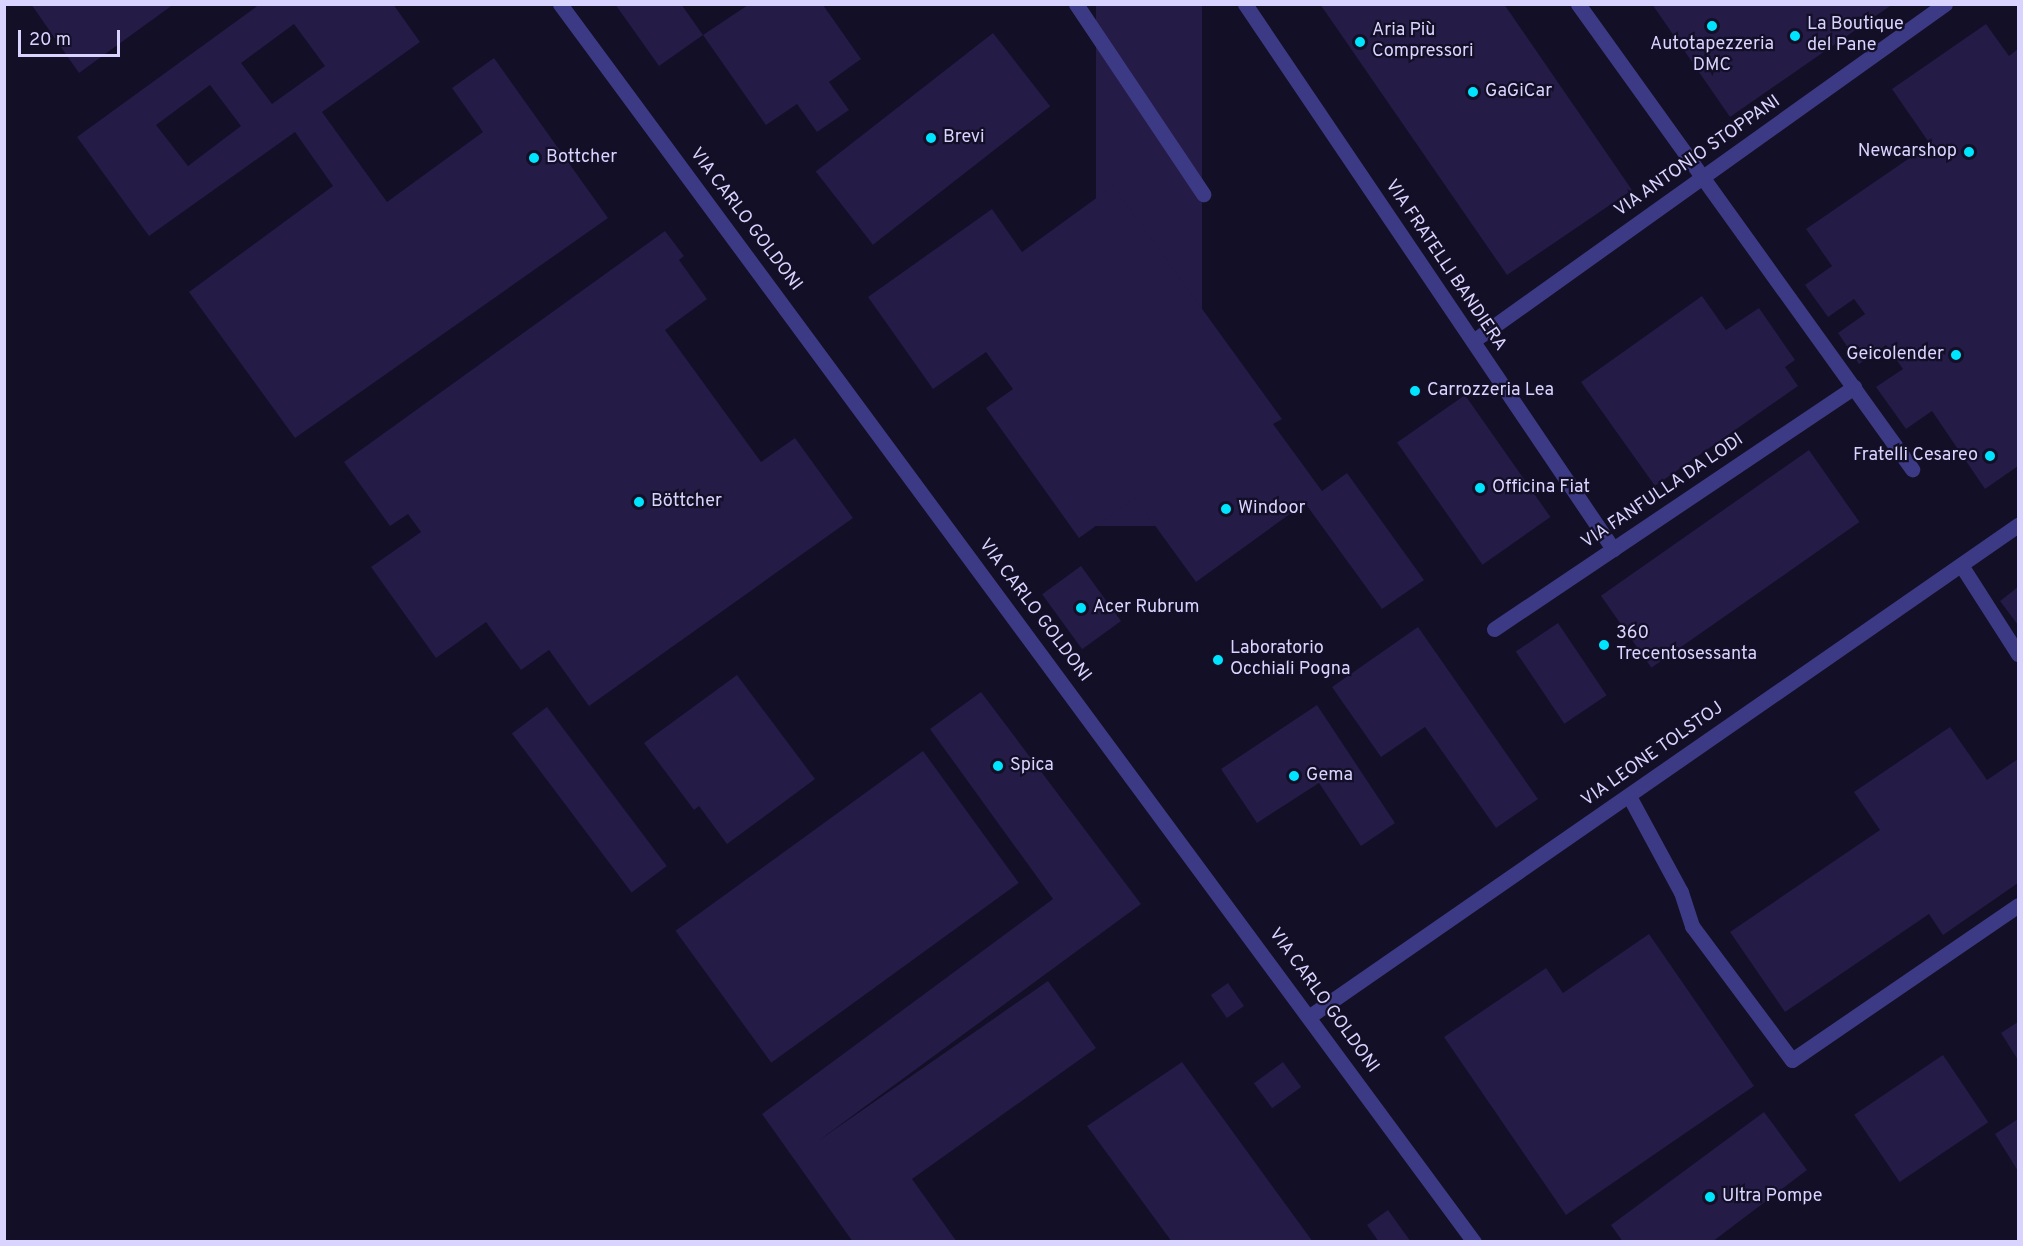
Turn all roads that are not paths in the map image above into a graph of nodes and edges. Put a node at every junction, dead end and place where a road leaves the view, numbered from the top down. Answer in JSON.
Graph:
{"nodes":[{"id":1,"x":560,"y":4,"type":"edge"},
{"id":2,"x":1076,"y":4,"type":"edge"},
{"id":3,"x":1245,"y":4,"type":"edge"},
{"id":4,"x":1578,"y":4,"type":"edge"},
{"id":5,"x":1945,"y":4,"type":"edge"},
{"id":6,"x":1702,"y":178,"type":"junction"},
{"id":7,"x":1203,"y":194,"type":"dead end"},
{"id":8,"x":1473,"y":341,"type":"junction"},
{"id":9,"x":1854,"y":387,"type":"junction"},
{"id":10,"x":1912,"y":469,"type":"dead end"},
{"id":11,"x":2019,"y":525,"type":"edge"},
{"id":12,"x":1613,"y":549,"type":"junction"},
{"id":13,"x":1961,"y":565,"type":"junction"},
{"id":14,"x":1494,"y":629,"type":"dead end"},
{"id":15,"x":2019,"y":654,"type":"edge"},
{"id":16,"x":1629,"y":796,"type":"junction"},
{"id":17,"x":2019,"y":905,"type":"edge"},
{"id":18,"x":1310,"y":1016,"type":"junction"},
{"id":19,"x":1474,"y":1242,"type":"edge"}],
"edges":[{"from":1,"to":18,"type":"street","name":"VIA CARLO GOLDONI"},
{"from":2,"to":7,"type":"street"},
{"from":3,"to":8,"type":"street","name":"VIA FRATELLI BANDIERA"},
{"from":4,"to":6,"type":"street"},
{"from":5,"to":6,"type":"street","name":"VIA ANTONIO STOPPANI"},
{"from":6,"to":8,"type":"street","name":"VIA ANTONIO STOPPANI"},
{"from":6,"to":9,"type":"street"},
{"from":8,"to":12,"type":"street","name":"VIA FRATELLI BANDIERA"},
{"from":9,"to":10,"type":"street"},
{"from":9,"to":12,"type":"street","name":"VIA FANFULLA DA LODI"},
{"from":11,"to":13,"type":"street","name":"VIA LEONE TOLSTOJ"},
{"from":12,"to":14,"type":"street","name":"VIA FANFULLA DA LODI"},
{"from":13,"to":15,"type":"street"},
{"from":13,"to":16,"type":"street","name":"VIA LEONE TOLSTOJ"},
{"from":16,"to":17,"type":"street"},
{"from":16,"to":18,"type":"street","name":"VIA LEONE TOLSTOJ"},
{"from":18,"to":19,"type":"street","name":"VIA CARLO GOLDONI"}]}
